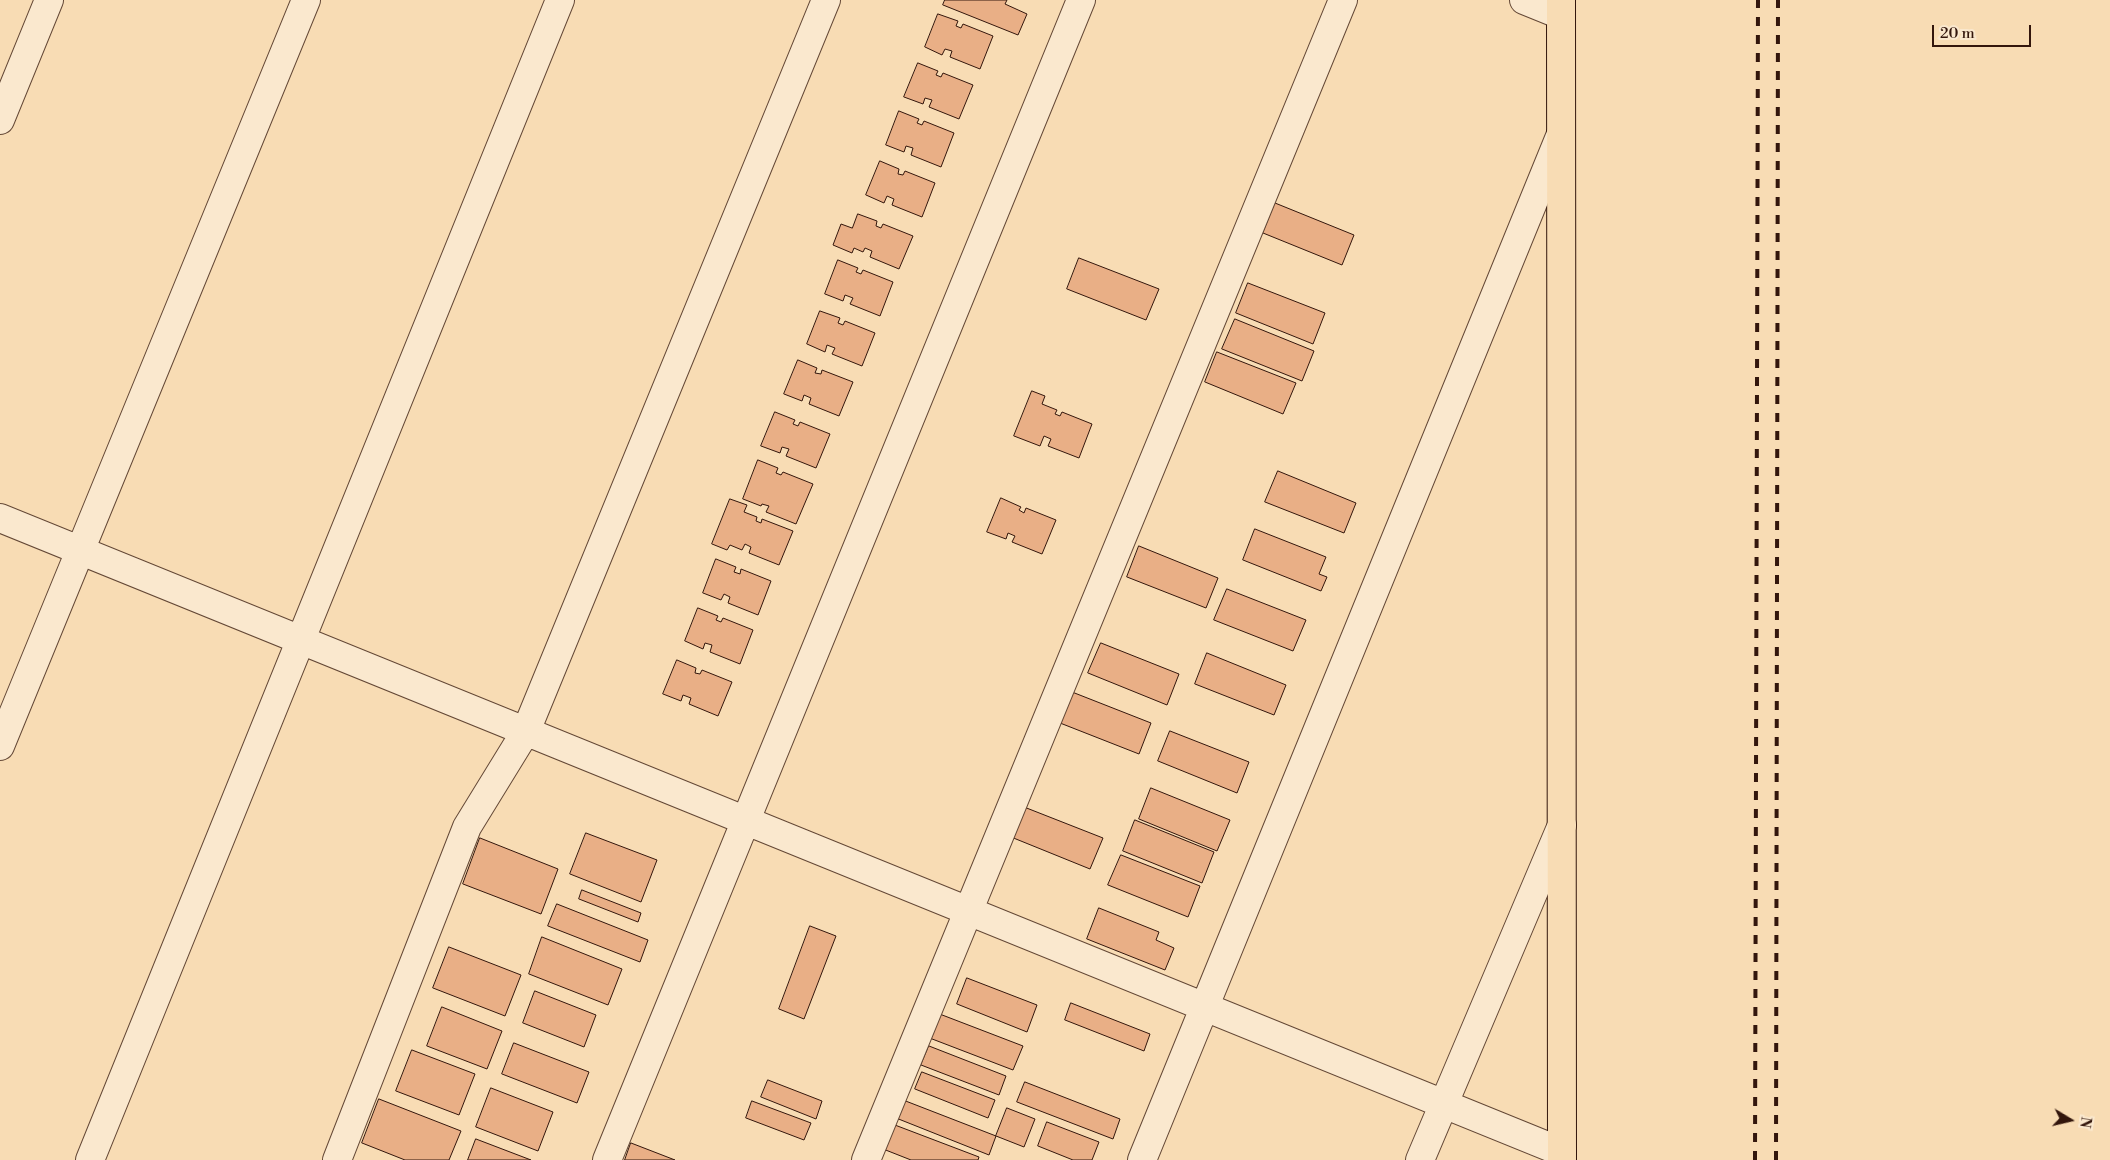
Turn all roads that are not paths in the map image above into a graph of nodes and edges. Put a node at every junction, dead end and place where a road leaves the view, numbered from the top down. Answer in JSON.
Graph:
{"nodes":[{"id":1,"x":49,"y":0,"type":"edge"},
{"id":2,"x":306,"y":0,"type":"edge"},
{"id":3,"x":560,"y":0,"type":"edge"},
{"id":4,"x":826,"y":0,"type":"edge"},
{"id":5,"x":1081,"y":0,"type":"edge"},
{"id":6,"x":1343,"y":0,"type":"edge"},
{"id":7,"x":1524,"y":0,"type":"edge"},
{"id":8,"x":1561,"y":8,"type":"edge"},
{"id":9,"x":0,"y":120,"type":"edge"},
{"id":10,"x":1561,"y":133,"type":"junction"},
{"id":11,"x":0,"y":518,"type":"edge"},
{"id":12,"x":80,"y":550,"type":"junction"},
{"id":13,"x":301,"y":640,"type":"junction"},
{"id":14,"x":526,"y":731,"type":"junction"},
{"id":15,"x":0,"y":746,"type":"edge"},
{"id":16,"x":746,"y":821,"type":"junction"},
{"id":17,"x":1562,"y":825,"type":"junction"},
{"id":18,"x":969,"y":911,"type":"junction"},
{"id":19,"x":1204,"y":1007,"type":"junction"},
{"id":20,"x":1443,"y":1104,"type":"junction"},
{"id":21,"x":1562,"y":1156,"type":"edge"},
{"id":22,"x":90,"y":1160,"type":"edge"},
{"id":23,"x":337,"y":1160,"type":"edge"},
{"id":24,"x":607,"y":1160,"type":"edge"},
{"id":25,"x":866,"y":1160,"type":"edge"},
{"id":26,"x":1142,"y":1160,"type":"edge"},
{"id":27,"x":1420,"y":1160,"type":"edge"}],
"edges":[{"from":1,"to":9,"type":"street"},
{"from":2,"to":12,"type":"street"},
{"from":3,"to":13,"type":"street"},
{"from":4,"to":14,"type":"street"},
{"from":5,"to":16,"type":"street"},
{"from":6,"to":18,"type":"street"},
{"from":7,"to":8,"type":"street"},
{"from":8,"to":10,"type":"main road"},
{"from":10,"to":17,"type":"main road"},
{"from":10,"to":19,"type":"street"},
{"from":11,"to":12,"type":"street"},
{"from":12,"to":13,"type":"street"},
{"from":12,"to":15,"type":"street"},
{"from":13,"to":14,"type":"street"},
{"from":13,"to":22,"type":"street"},
{"from":14,"to":16,"type":"street"},
{"from":14,"to":23,"type":"street"},
{"from":16,"to":18,"type":"street"},
{"from":16,"to":24,"type":"street"},
{"from":17,"to":20,"type":"street"},
{"from":17,"to":21,"type":"main road"},
{"from":18,"to":19,"type":"street"},
{"from":18,"to":25,"type":"street"},
{"from":19,"to":20,"type":"street"},
{"from":19,"to":26,"type":"street"},
{"from":20,"to":21,"type":"street"},
{"from":20,"to":27,"type":"street"}]}
